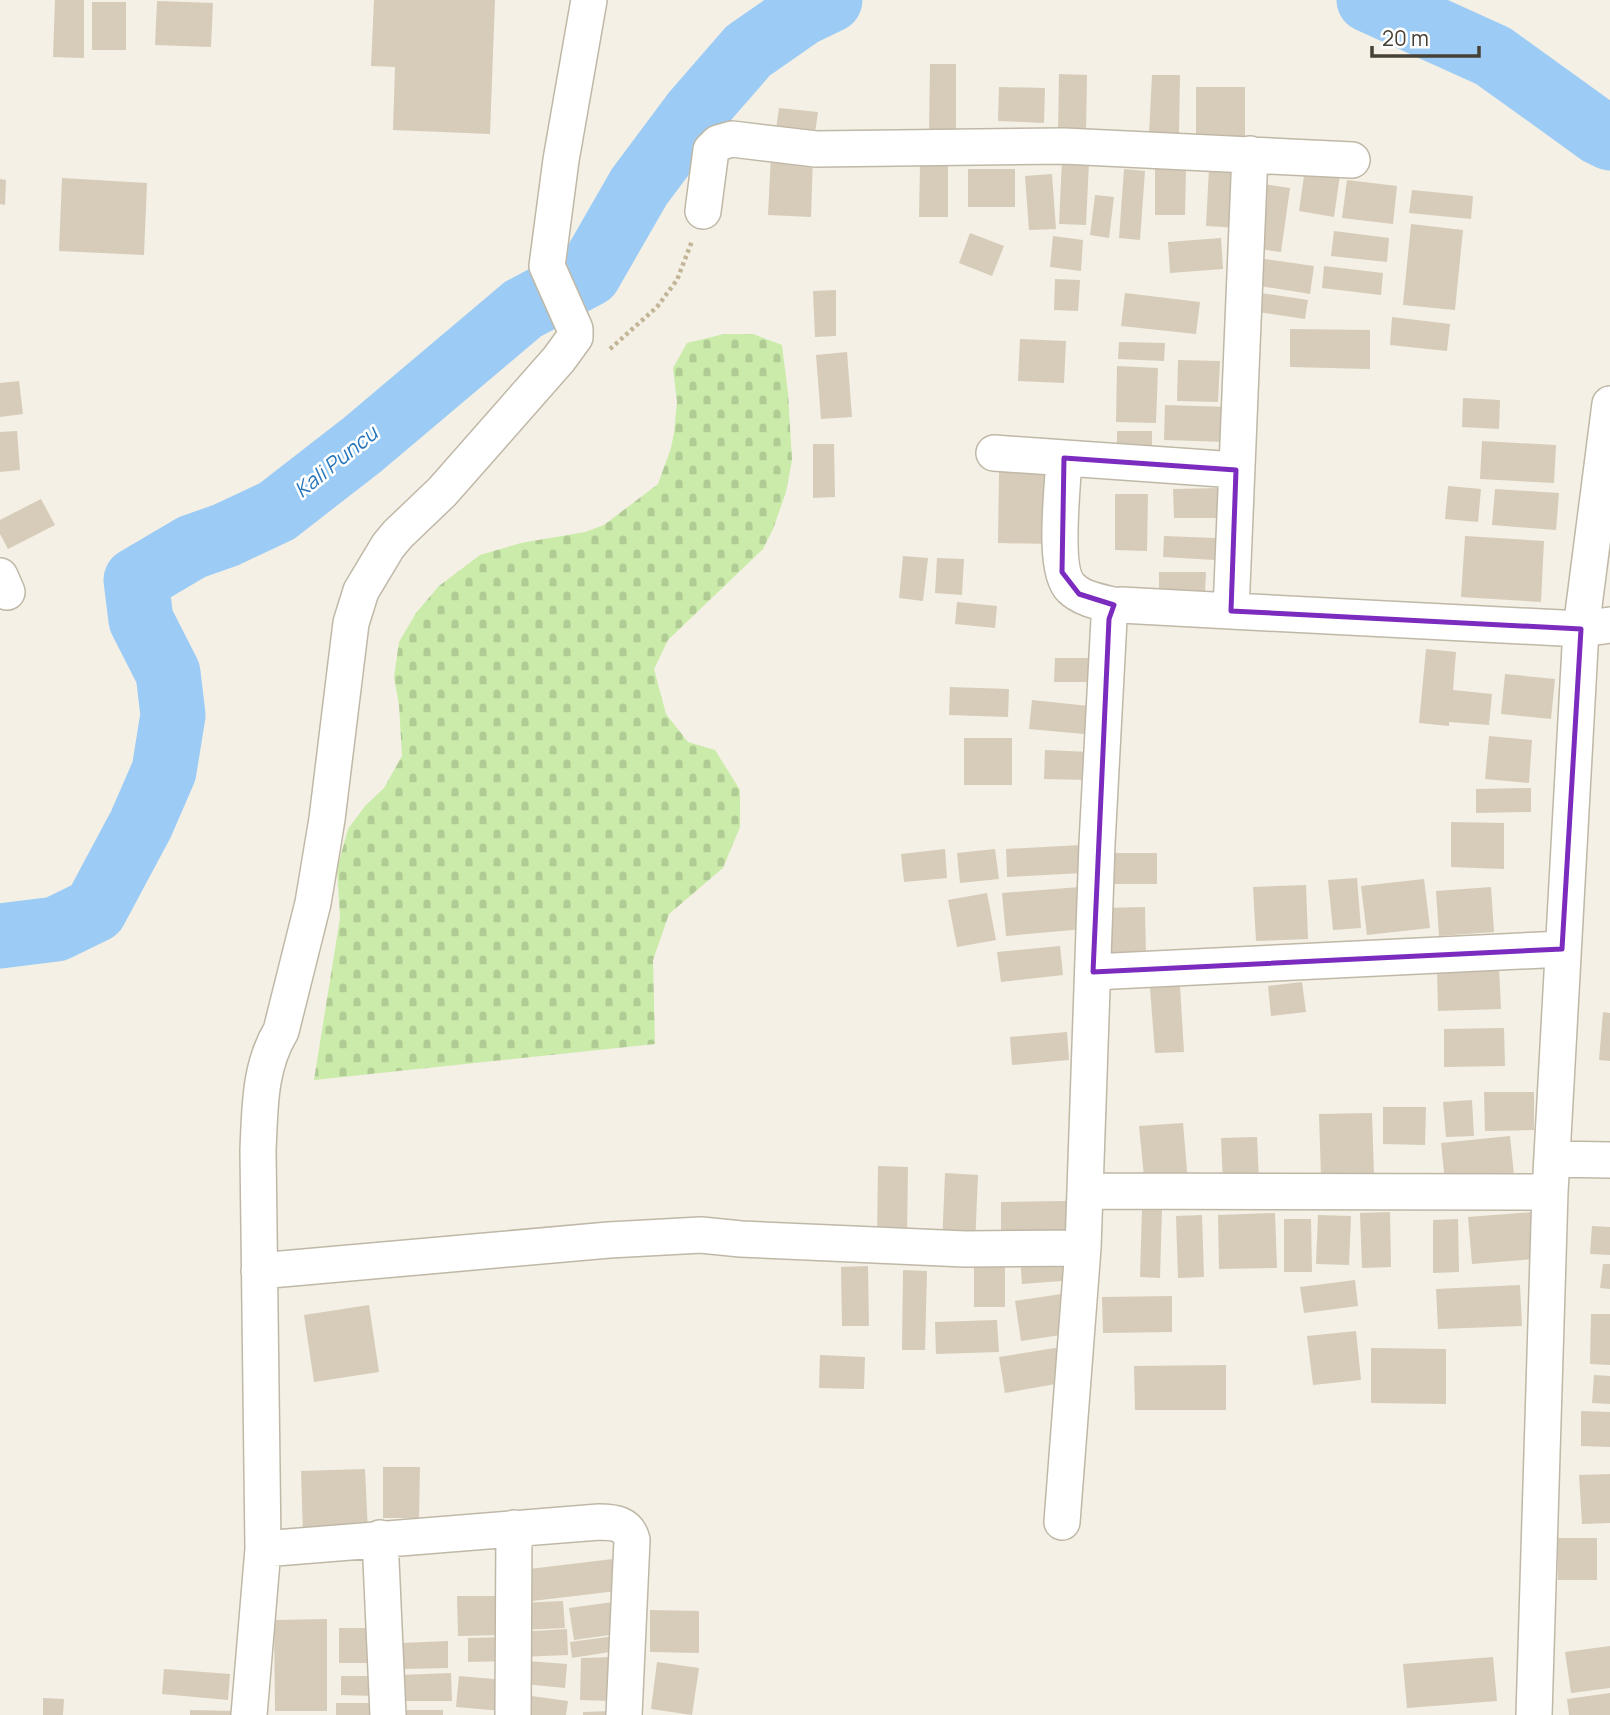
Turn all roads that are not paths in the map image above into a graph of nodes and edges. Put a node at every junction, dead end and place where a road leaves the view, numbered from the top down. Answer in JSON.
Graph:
{"nodes":[{"id":1,"x":589,"y":0,"type":"edge"},
{"id":2,"x":1250,"y":154,"type":"junction"},
{"id":3,"x":1352,"y":160,"type":"dead end"},
{"id":4,"x":703,"y":211,"type":"road end"},
{"id":5,"x":1610,"y":404,"type":"edge"},
{"id":6,"x":994,"y":453,"type":"dead end"},
{"id":7,"x":1064,"y":458,"type":"junction"},
{"id":8,"x":1236,"y":470,"type":"junction"},
{"id":9,"x":1117,"y":606,"type":"junction"},
{"id":10,"x":1231,"y":611,"type":"junction"},
{"id":11,"x":1595,"y":627,"type":"edge"},
{"id":12,"x":1562,"y":949,"type":"junction"},
{"id":13,"x":1093,"y":972,"type":"junction"},
{"id":14,"x":1610,"y":1160,"type":"edge"},
{"id":15,"x":1551,"y":1176,"type":"junction"},
{"id":16,"x":1085,"y":1191,"type":"junction"},
{"id":17,"x":1083,"y":1248,"type":"junction"},
{"id":18,"x":260,"y":1271,"type":"junction"},
{"id":19,"x":1062,"y":1522,"type":"dead end"},
{"id":20,"x":514,"y":1528,"type":"junction"},
{"id":21,"x":380,"y":1538,"type":"junction"},
{"id":22,"x":262,"y":1549,"type":"junction"},
{"id":23,"x":249,"y":1715,"type":"edge"},
{"id":24,"x":388,"y":1715,"type":"edge"},
{"id":25,"x":513,"y":1715,"type":"edge"},
{"id":26,"x":624,"y":1715,"type":"edge"},
{"id":27,"x":1534,"y":1715,"type":"edge"}],
"edges":[{"from":1,"to":18,"type":"street"},
{"from":2,"to":3,"type":"street"},
{"from":2,"to":4,"type":"street"},
{"from":2,"to":8,"type":"street"},
{"from":5,"to":11,"type":"street"},
{"from":6,"to":7,"type":"street"},
{"from":7,"to":8,"type":"street"},
{"from":7,"to":9,"type":"street"},
{"from":8,"to":10,"type":"street"},
{"from":9,"to":10,"type":"street"},
{"from":9,"to":13,"type":"street"},
{"from":10,"to":11,"type":"street"},
{"from":11,"to":12,"type":"street"},
{"from":12,"to":13,"type":"street"},
{"from":12,"to":15,"type":"street"},
{"from":13,"to":16,"type":"street"},
{"from":14,"to":15,"type":"street"},
{"from":15,"to":16,"type":"street"},
{"from":15,"to":27,"type":"street"},
{"from":16,"to":17,"type":"street"},
{"from":17,"to":18,"type":"street"},
{"from":17,"to":19,"type":"street"},
{"from":18,"to":22,"type":"street"},
{"from":20,"to":21,"type":"street"},
{"from":20,"to":25,"type":"street"},
{"from":20,"to":26,"type":"street"},
{"from":21,"to":22,"type":"street"},
{"from":21,"to":24,"type":"street"},
{"from":22,"to":23,"type":"street"}]}
